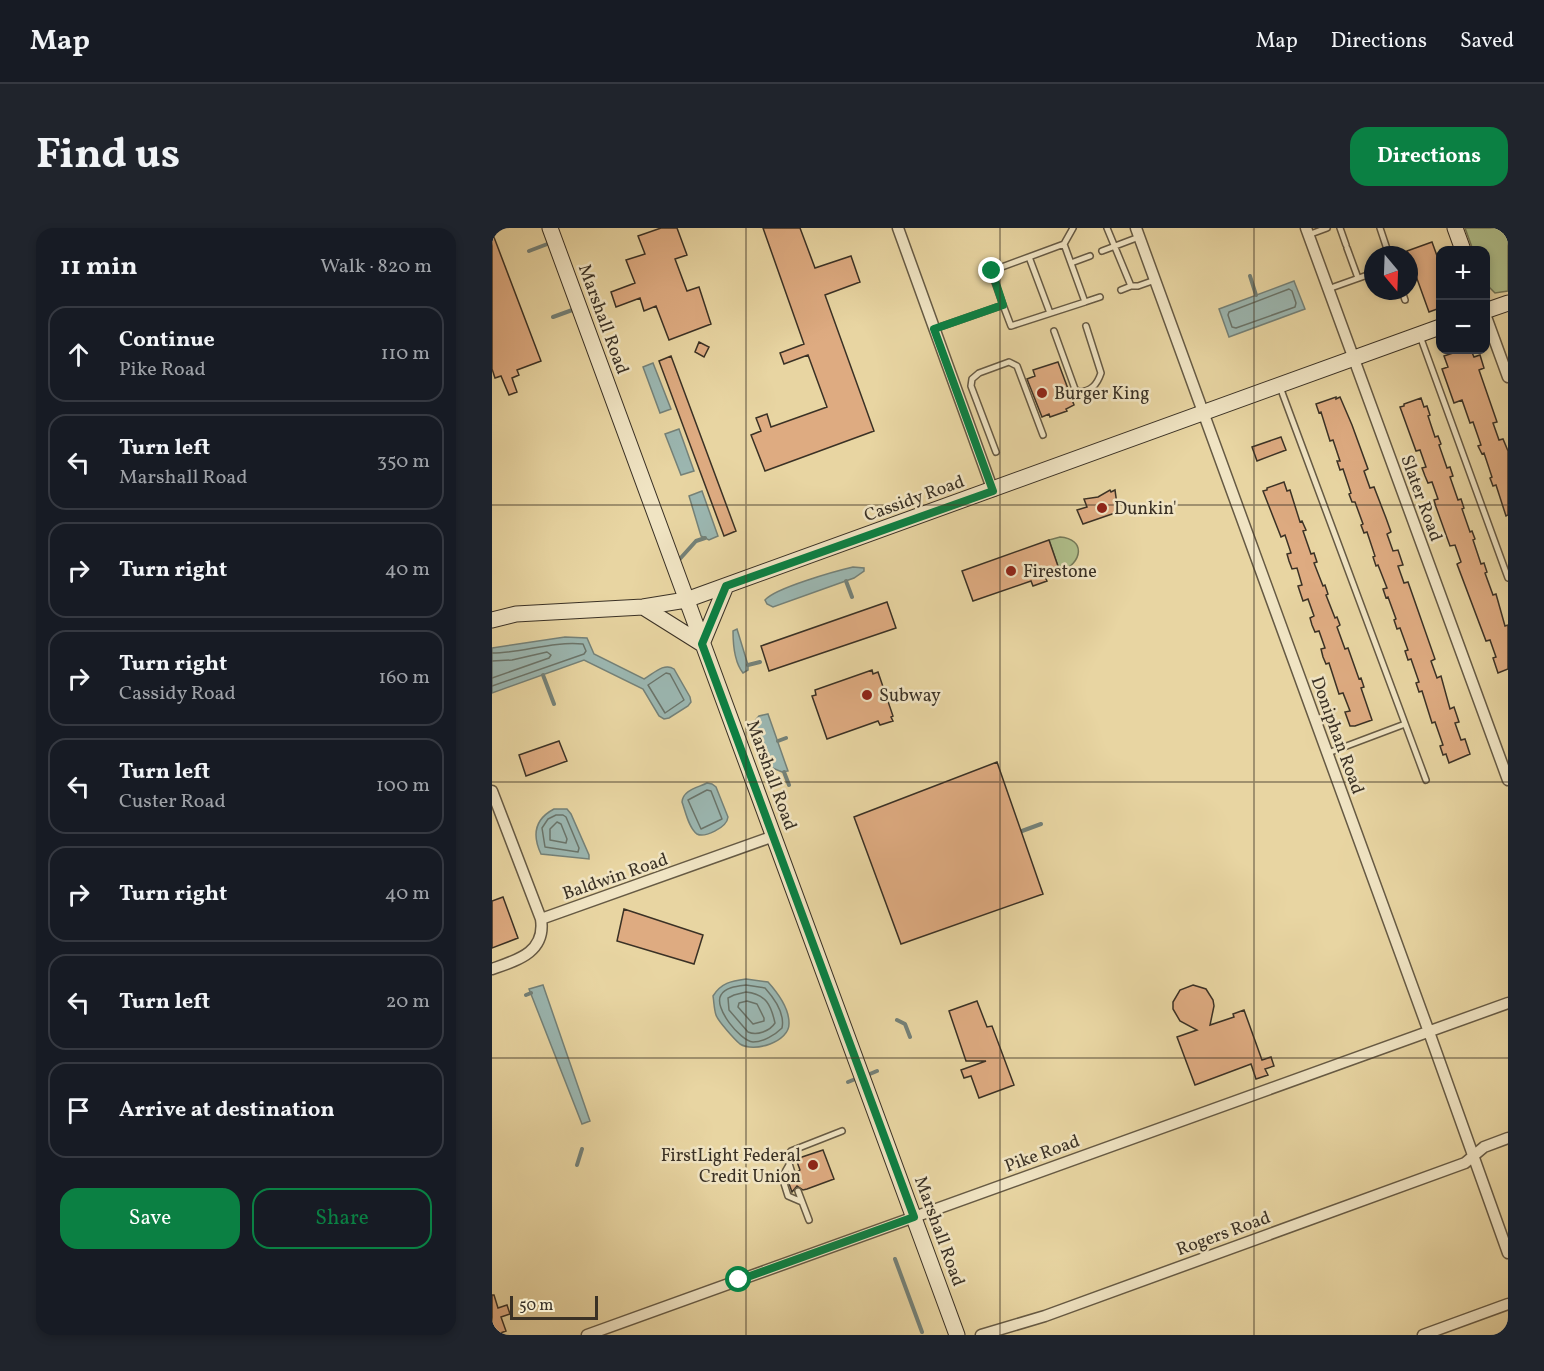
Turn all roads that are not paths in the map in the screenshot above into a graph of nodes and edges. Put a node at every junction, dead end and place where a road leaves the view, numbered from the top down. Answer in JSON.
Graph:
{"nodes":[{"id":1,"x":550,"y":228,"type":"edge"},
{"id":2,"x":898,"y":228,"type":"edge"},
{"id":3,"x":1073,"y":228,"type":"edge"},
{"id":4,"x":1107,"y":228,"type":"edge"},
{"id":5,"x":1327,"y":228,"type":"edge"},
{"id":6,"x":1340,"y":228,"type":"edge"},
{"id":7,"x":1380,"y":228,"type":"edge"},
{"id":8,"x":1455,"y":228,"type":"edge"},
{"id":9,"x":1307,"y":232,"type":"edge"},
{"id":10,"x":1138,"y":233,"type":"edge"},
{"id":11,"x":1064,"y":244,"type":"junction"},
{"id":12,"x":1386,"y":246,"type":"edge"},
{"id":13,"x":1462,"y":246,"type":"edge"},
{"id":14,"x":1114,"y":247,"type":"junction"},
{"id":15,"x":1102,"y":251,"type":"dead end"},
{"id":16,"x":1090,"y":256,"type":"dead end"},
{"id":17,"x":1029,"y":257,"type":"junction"},
{"id":18,"x":1071,"y":262,"type":"junction"},
{"id":19,"x":1364,"y":276,"type":"edge"},
{"id":20,"x":1358,"y":278,"type":"junction"},
{"id":21,"x":1155,"y":280,"type":"junction"},
{"id":22,"x":1131,"y":286,"type":"junction"},
{"id":23,"x":1328,"y":289,"type":"junction"},
{"id":24,"x":1121,"y":290,"type":"dead end"},
{"id":25,"x":1100,"y":297,"type":"dead end"},
{"id":26,"x":1085,"y":302,"type":"junction"},
{"id":27,"x":1508,"y":303,"type":"edge"},
{"id":28,"x":1003,"y":305,"type":"junction"},
{"id":29,"x":1490,"y":311,"type":"edge"},
{"id":30,"x":1050,"y":313,"type":"junction"},
{"id":31,"x":1086,"y":326,"type":"dead end"},
{"id":32,"x":1490,"y":327,"type":"edge"},
{"id":33,"x":934,"y":329,"type":"junction"},
{"id":34,"x":1436,"y":329,"type":"edge"},
{"id":35,"x":1054,"y":331,"type":"dead end"},
{"id":36,"x":1420,"y":335,"type":"junction"},
{"id":37,"x":1354,"y":359,"type":"junction"},
{"id":38,"x":1507,"y":374,"type":"edge"},
{"id":39,"x":1280,"y":385,"type":"junction"},
{"id":40,"x":1203,"y":412,"type":"junction"},
{"id":41,"x":1043,"y":435,"type":"dead end"},
{"id":42,"x":996,"y":452,"type":"dead end"},
{"id":43,"x":993,"y":491,"type":"junction"},
{"id":44,"x":1508,"y":578,"type":"edge"},
{"id":45,"x":726,"y":586,"type":"junction"},
{"id":46,"x":686,"y":600,"type":"junction"},
{"id":47,"x":643,"y":607,"type":"junction"},
{"id":48,"x":492,"y":620,"type":"edge"},
{"id":49,"x":702,"y":644,"type":"junction"},
{"id":50,"x":1405,"y":724,"type":"junction"},
{"id":51,"x":1328,"y":753,"type":"junction"},
{"id":52,"x":1426,"y":780,"type":"dead end"},
{"id":53,"x":1508,"y":780,"type":"edge"},
{"id":54,"x":493,"y":796,"type":"edge"},
{"id":55,"x":774,"y":837,"type":"junction"},
{"id":56,"x":541,"y":919,"type":"junction"},
{"id":57,"x":492,"y":969,"type":"edge"},
{"id":58,"x":1508,"y":1003,"type":"edge"},
{"id":59,"x":1430,"y":1032,"type":"junction"},
{"id":60,"x":842,"y":1131,"type":"dead end"},
{"id":61,"x":1508,"y":1138,"type":"edge"},
{"id":62,"x":1474,"y":1156,"type":"junction"},
{"id":63,"x":789,"y":1165,"type":"junction"},
{"id":64,"x":792,"y":1173,"type":"dead end"},
{"id":65,"x":798,"y":1191,"type":"dead end"},
{"id":66,"x":802,"y":1202,"type":"junction"},
{"id":67,"x":914,"y":1217,"type":"junction"},
{"id":68,"x":809,"y":1220,"type":"dead end"},
{"id":69,"x":1508,"y":1253,"type":"edge"},
{"id":70,"x":1508,"y":1304,"type":"edge"},
{"id":71,"x":587,"y":1335,"type":"edge"},
{"id":72,"x":957,"y":1335,"type":"edge"},
{"id":73,"x":981,"y":1335,"type":"edge"},
{"id":74,"x":1423,"y":1335,"type":"edge"}],
"edges":[{"from":1,"to":46,"type":"street","name":"Marshall Road"},
{"from":2,"to":33,"type":"street"},
{"from":3,"to":11,"type":"lane"},
{"from":4,"to":14,"type":"lane"},
{"from":5,"to":9,"type":"lane"},
{"from":6,"to":20,"type":"lane"},
{"from":7,"to":12,"type":"lane"},
{"from":8,"to":13,"type":"street"},
{"from":9,"to":23,"type":"street","name":"Slater Road"},
{"from":10,"to":14,"type":"lane"},
{"from":10,"to":21,"type":"street","name":"Doniphan Road"},
{"from":11,"to":17,"type":"lane"},
{"from":11,"to":18,"type":"lane"},
{"from":14,"to":15,"type":"lane"},
{"from":14,"to":22,"type":"lane"},
{"from":16,"to":18,"type":"lane"},
{"from":17,"to":28,"type":"lane"},
{"from":17,"to":30,"type":"lane"},
{"from":18,"to":26,"type":"lane"},
{"from":19,"to":20,"type":"lane"},
{"from":20,"to":23,"type":"lane"},
{"from":21,"to":22,"type":"lane"},
{"from":21,"to":40,"type":"street","name":"Doniphan Road"},
{"from":22,"to":24,"type":"lane"},
{"from":23,"to":37,"type":"street","name":"Slater Road"},
{"from":25,"to":26,"type":"lane"},
{"from":26,"to":30,"type":"lane"},
{"from":27,"to":29,"type":"street"},
{"from":28,"to":30,"type":"lane"},
{"from":28,"to":33,"type":"lane"},
{"from":31,"to":35,"type":"lane"},
{"from":32,"to":38,"type":"street"},
{"from":33,"to":43,"type":"street"},
{"from":34,"to":36,"type":"street","name":"Cassidy Road"},
{"from":36,"to":37,"type":"street","name":"Cassidy Road"},
{"from":36,"to":44,"type":"lane"},
{"from":37,"to":39,"type":"street","name":"Cassidy Road"},
{"from":37,"to":53,"type":"street","name":"Slater Road"},
{"from":39,"to":40,"type":"street","name":"Cassidy Road"},
{"from":39,"to":50,"type":"lane"},
{"from":40,"to":43,"type":"street","name":"Cassidy Road"},
{"from":40,"to":51,"type":"street","name":"Doniphan Road"},
{"from":41,"to":42,"type":"lane"},
{"from":43,"to":45,"type":"street","name":"Cassidy Road"},
{"from":45,"to":46,"type":"street","name":"Cassidy Road"},
{"from":45,"to":49,"type":"street"},
{"from":46,"to":47,"type":"street","name":"Cassidy Road"},
{"from":46,"to":49,"type":"street","name":"Marshall Road"},
{"from":47,"to":48,"type":"street","name":"Cassidy Road"},
{"from":47,"to":49,"type":"street"},
{"from":49,"to":55,"type":"street","name":"Marshall Road"},
{"from":50,"to":51,"type":"lane"},
{"from":50,"to":52,"type":"lane"},
{"from":51,"to":59,"type":"street","name":"Doniphan Road"},
{"from":54,"to":56,"type":"street"},
{"from":55,"to":56,"type":"street","name":"Baldwin Road"},
{"from":55,"to":67,"type":"street","name":"Marshall Road"},
{"from":56,"to":57,"type":"street"},
{"from":58,"to":59,"type":"street","name":"Pike Road"},
{"from":59,"to":62,"type":"street","name":"Doniphan Road"},
{"from":59,"to":67,"type":"street","name":"Pike Road"},
{"from":60,"to":63,"type":"lane"},
{"from":61,"to":62,"type":"street","name":"Rogers Road"},
{"from":62,"to":69,"type":"street","name":"Doniphan Road"},
{"from":62,"to":73,"type":"street","name":"Rogers Road"},
{"from":63,"to":64,"type":"lane"},
{"from":63,"to":66,"type":"lane"},
{"from":65,"to":66,"type":"lane"},
{"from":66,"to":68,"type":"lane"},
{"from":67,"to":71,"type":"street","name":"Pike Road"},
{"from":67,"to":72,"type":"street","name":"Marshall Road"},
{"from":70,"to":74,"type":"street"}]}
